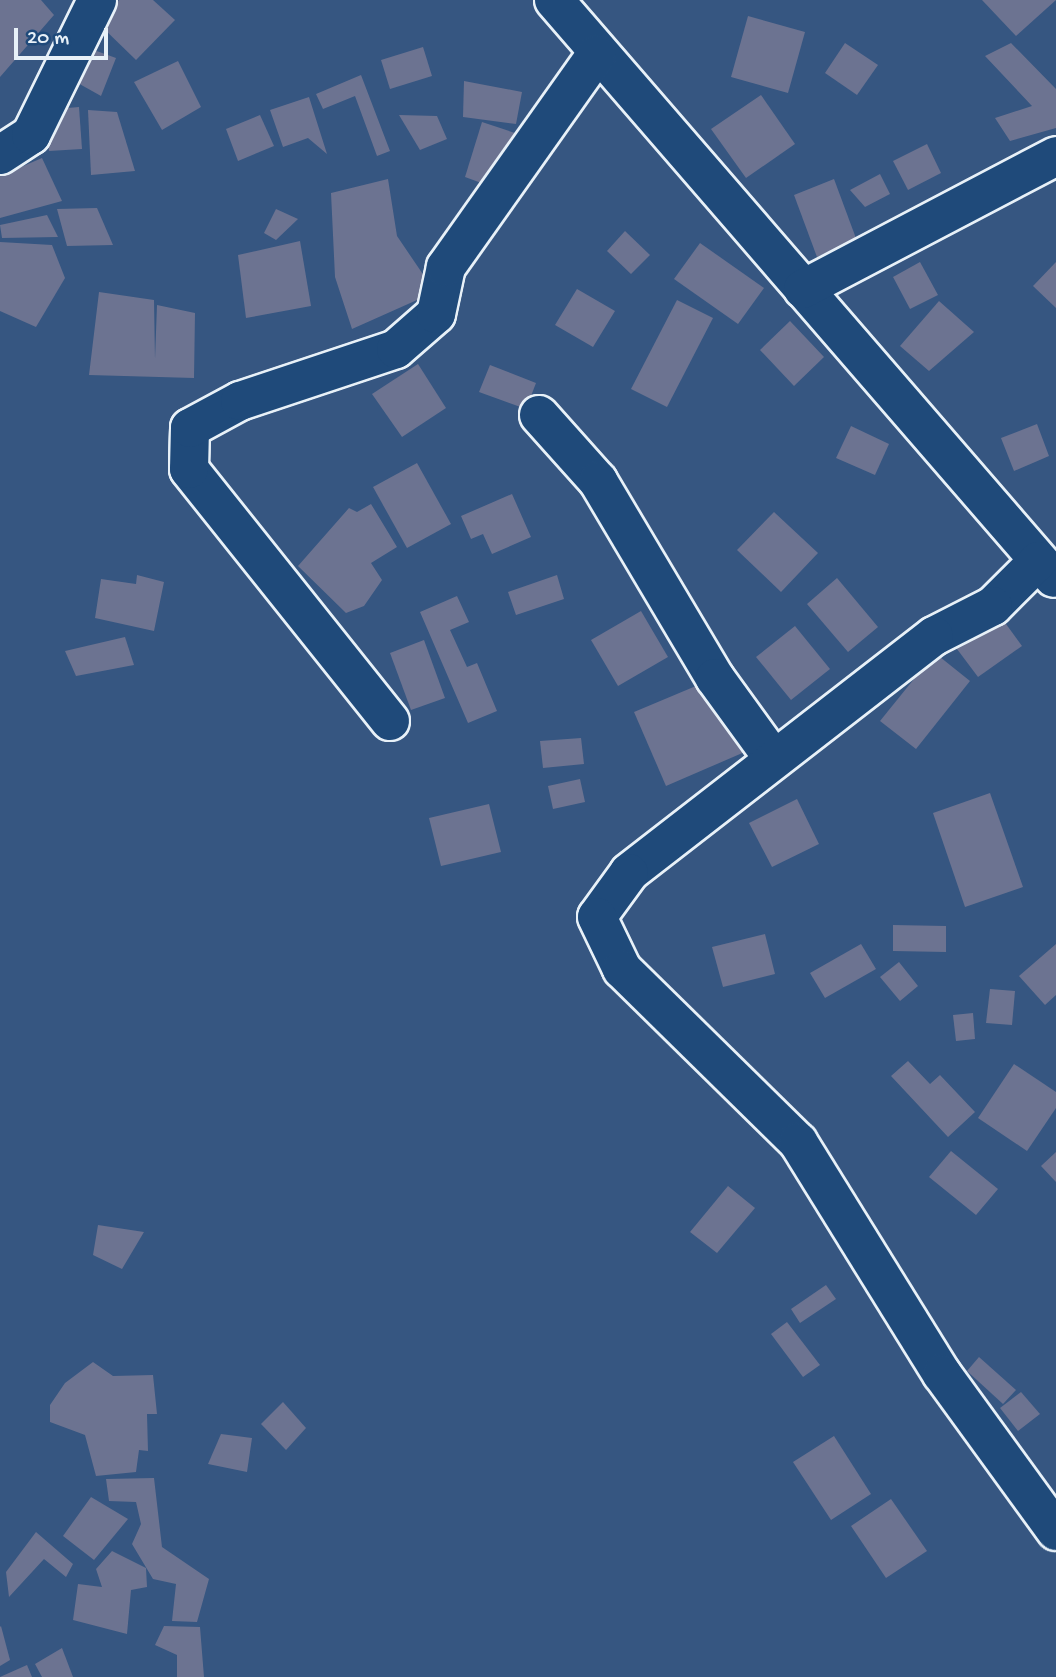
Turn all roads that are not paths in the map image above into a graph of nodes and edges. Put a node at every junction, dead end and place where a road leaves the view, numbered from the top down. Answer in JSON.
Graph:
{"nodes":[{"id":1,"x":97,"y":0,"type":"edge"},
{"id":2,"x":554,"y":0,"type":"edge"},
{"id":3,"x":597,"y":55,"type":"junction"},
{"id":4,"x":0,"y":155,"type":"edge"},
{"id":5,"x":1056,"y":156,"type":"edge"},
{"id":6,"x":803,"y":289,"type":"junction"},
{"id":7,"x":540,"y":415,"type":"dead end"},
{"id":8,"x":1047,"y":570,"type":"edge"},
{"id":9,"x":390,"y":720,"type":"dead end"},
{"id":10,"x":774,"y":758,"type":"junction"},
{"id":11,"x":1056,"y":1531,"type":"edge"}],
"edges":[{"from":1,"to":4,"type":"street"},
{"from":2,"to":3,"type":"street"},
{"from":3,"to":6,"type":"street"},
{"from":3,"to":9,"type":"street"},
{"from":5,"to":6,"type":"street"},
{"from":6,"to":8,"type":"street"},
{"from":7,"to":10,"type":"street"},
{"from":8,"to":10,"type":"street"},
{"from":10,"to":11,"type":"street"}]}
